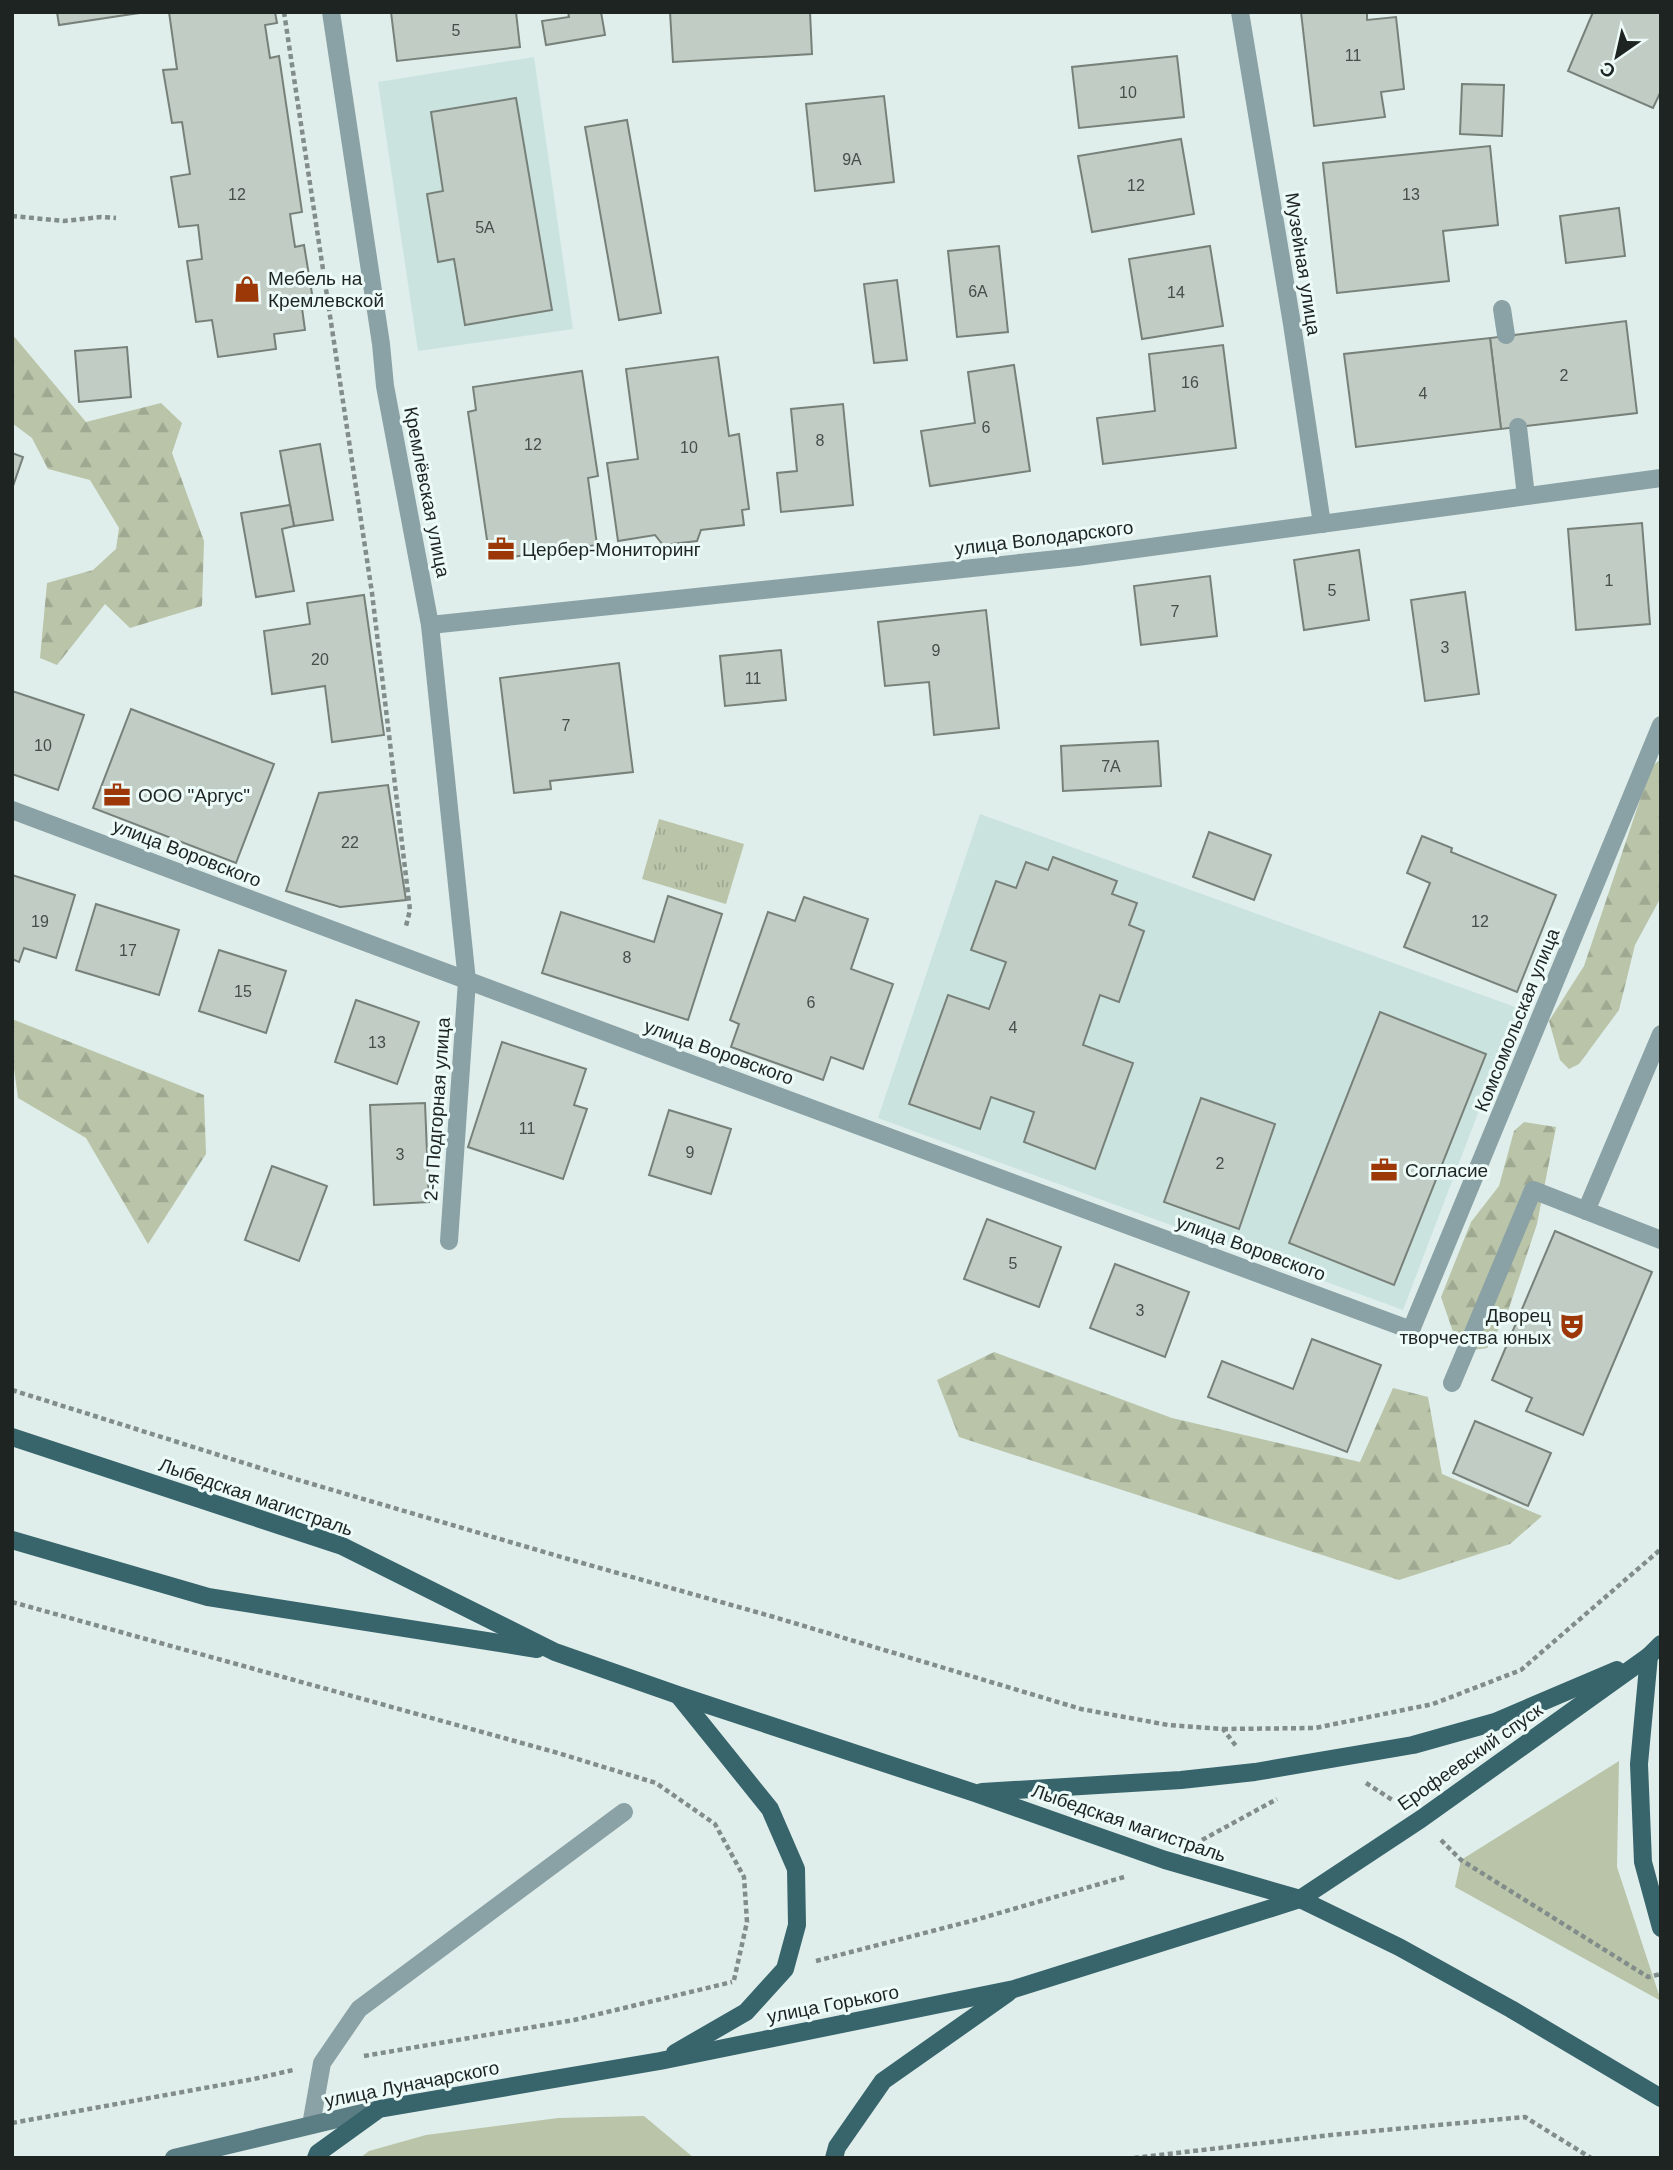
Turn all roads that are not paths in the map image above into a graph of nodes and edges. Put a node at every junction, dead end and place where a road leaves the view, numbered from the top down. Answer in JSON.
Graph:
{"nodes":[{"id":1,"x":331,"y":12,"type":"edge"},
{"id":2,"x":1240,"y":12,"type":"edge"},
{"id":3,"x":1502,"y":309,"type":"dead end"},
{"id":4,"x":1506,"y":335,"type":"dead end"},
{"id":5,"x":1518,"y":427,"type":"dead end"},
{"id":6,"x":1661,"y":478,"type":"edge"},
{"id":7,"x":1527,"y":496,"type":"junction"},
{"id":8,"x":1322,"y":524,"type":"junction"},
{"id":9,"x":430,"y":625,"type":"junction"},
{"id":10,"x":1661,"y":726,"type":"edge"},
{"id":11,"x":12,"y":810,"type":"edge"},
{"id":12,"x":467,"y":981,"type":"junction"},
{"id":13,"x":1661,"y":1034,"type":"edge"},
{"id":14,"x":1586,"y":1211,"type":"junction"},
{"id":15,"x":1661,"y":1240,"type":"edge"},
{"id":16,"x":449,"y":1241,"type":"dead end"},
{"id":17,"x":1411,"y":1330,"type":"joint"},
{"id":18,"x":1452,"y":1383,"type":"dead end"},
{"id":19,"x":12,"y":1437,"type":"edge"},
{"id":20,"x":12,"y":1540,"type":"edge"},
{"id":21,"x":1655,"y":1650,"type":"edge"},
{"id":22,"x":555,"y":1652,"type":"junction"},
{"id":23,"x":678,"y":1695,"type":"junction"},
{"id":24,"x":975,"y":1793,"type":"junction"},
{"id":25,"x":624,"y":1812,"type":"dead end"},
{"id":26,"x":1300,"y":1899,"type":"junction"},
{"id":27,"x":1661,"y":1928,"type":"edge"},
{"id":28,"x":1014,"y":1989,"type":"junction"},
{"id":29,"x":660,"y":2062,"type":"junction"},
{"id":30,"x":1661,"y":2098,"type":"edge"},
{"id":31,"x":379,"y":2109,"type":"junction"},
{"id":32,"x":312,"y":2125,"type":"junction"},
{"id":33,"x":174,"y":2158,"type":"edge"},
{"id":34,"x":316,"y":2158,"type":"edge"},
{"id":35,"x":834,"y":2158,"type":"edge"}],
"edges":[{"from":1,"to":9,"type":"street","name":"Кремлёвская улица"},
{"from":2,"to":8,"type":"street","name":"Музейная улица"},
{"from":3,"to":4,"type":"street"},
{"from":5,"to":7,"type":"street"},
{"from":6,"to":7,"type":"street","name":"улица Володарского"},
{"from":7,"to":8,"type":"street","name":"улица Володарского"},
{"from":8,"to":9,"type":"street","name":"улица Володарского"},
{"from":9,"to":12,"type":"street","name":"Кремлёвская улица"},
{"from":10,"to":17,"type":"street","name":"Комсомольская улица"},
{"from":11,"to":12,"type":"street","name":"улица Воровского"},
{"from":12,"to":16,"type":"street","name":"2-я Подгорная улица"},
{"from":12,"to":17,"type":"street","name":"улица Воровского"},
{"from":13,"to":14,"type":"street"},
{"from":14,"to":15,"type":"street"},
{"from":14,"to":18,"type":"street"},
{"from":19,"to":22,"type":"main road","name":"Лыбедская магистраль"},
{"from":20,"to":22,"type":"main road","name":"Лыбедская магистраль"},
{"from":21,"to":24,"type":"main road"},
{"from":21,"to":26,"type":"main road","name":"Ерофеевский спуск"},
{"from":21,"to":27,"type":"main road"},
{"from":22,"to":23,"type":"main road","name":"Лыбедская магистраль"},
{"from":23,"to":24,"type":"main road","name":"Лыбедская магистраль"},
{"from":23,"to":29,"type":"main road"},
{"from":24,"to":26,"type":"main road","name":"Лыбедская магистраль"},
{"from":25,"to":32,"type":"street"},
{"from":26,"to":28,"type":"main road","name":"улица Горького"},
{"from":26,"to":30,"type":"main road","name":"Лыбедская магистраль"},
{"from":28,"to":29,"type":"main road","name":"улица Горького"},
{"from":28,"to":35,"type":"main road","name":"улица Горького"},
{"from":29,"to":31,"type":"main road","name":"улица Луначарского"},
{"from":31,"to":32,"type":"main road","name":"улица Луначарского"},
{"from":31,"to":34,"type":"main road"},
{"from":32,"to":33,"type":"main road","name":"улица Луначарского"}]}
